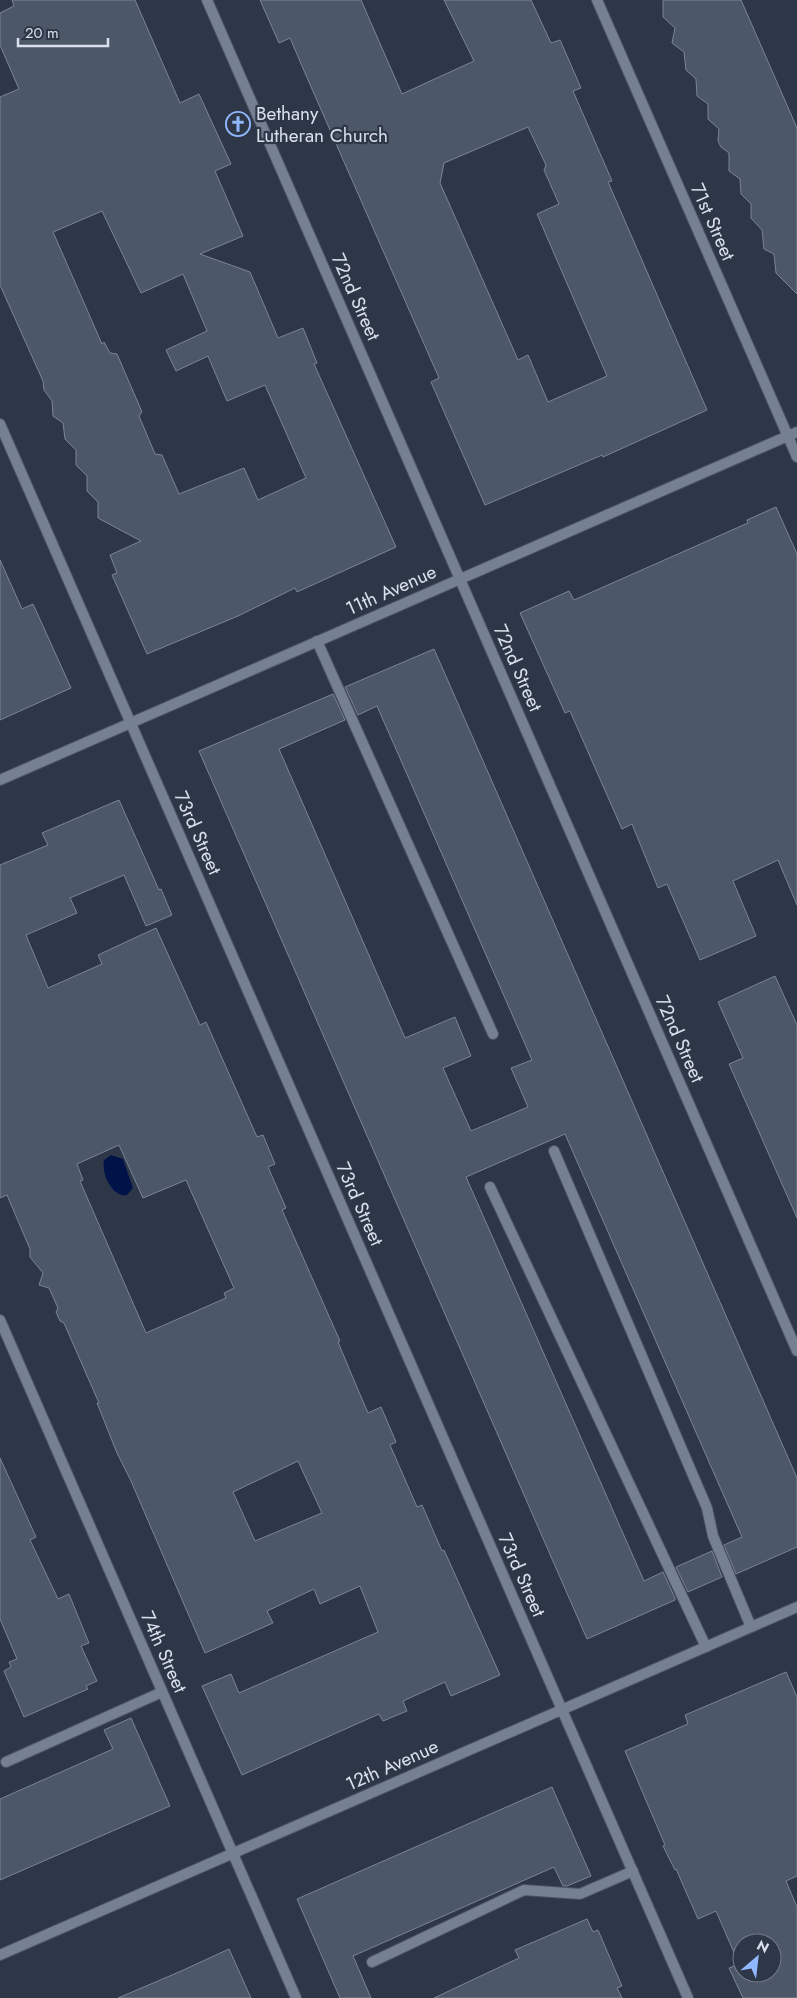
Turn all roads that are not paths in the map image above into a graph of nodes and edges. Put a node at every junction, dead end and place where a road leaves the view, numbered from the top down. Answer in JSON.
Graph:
{"nodes":[{"id":1,"x":207,"y":0,"type":"edge"},
{"id":2,"x":597,"y":0,"type":"edge"},
{"id":3,"x":0,"y":424,"type":"edge"},
{"id":4,"x":792,"y":434,"type":"edge"},
{"id":5,"x":797,"y":457,"type":"edge"},
{"id":6,"x":460,"y":579,"type":"junction"},
{"id":7,"x":317,"y":641,"type":"junction"},
{"id":8,"x":131,"y":723,"type":"junction"},
{"id":9,"x":0,"y":780,"type":"edge"},
{"id":10,"x":493,"y":1034,"type":"dead end"},
{"id":11,"x":554,"y":1151,"type":"dead end"},
{"id":12,"x":490,"y":1187,"type":"dead end"},
{"id":13,"x":0,"y":1320,"type":"edge"},
{"id":14,"x":797,"y":1351,"type":"edge"},
{"id":15,"x":797,"y":1607,"type":"edge"},
{"id":16,"x":752,"y":1627,"type":"junction"},
{"id":17,"x":706,"y":1647,"type":"junction"},
{"id":18,"x":162,"y":1692,"type":"junction"},
{"id":19,"x":562,"y":1709,"type":"junction"},
{"id":20,"x":6,"y":1762,"type":"dead end"},
{"id":21,"x":233,"y":1854,"type":"junction"},
{"id":22,"x":632,"y":1872,"type":"junction"},
{"id":23,"x":0,"y":1955,"type":"edge"},
{"id":24,"x":372,"y":1962,"type":"dead end"},
{"id":25,"x":296,"y":1998,"type":"edge"},
{"id":26,"x":688,"y":1998,"type":"edge"}],
"edges":[{"from":1,"to":6,"type":"street","name":"72nd Street"},
{"from":2,"to":4,"type":"street","name":"71st Street"},
{"from":3,"to":8,"type":"street","name":"73rd Street"},
{"from":4,"to":5,"type":"street","name":"71st Street"},
{"from":4,"to":6,"type":"street","name":"11th Avenue"},
{"from":6,"to":7,"type":"street","name":"11th Avenue"},
{"from":6,"to":14,"type":"street","name":"72nd Street"},
{"from":7,"to":8,"type":"street","name":"11th Avenue"},
{"from":7,"to":10,"type":"street"},
{"from":8,"to":9,"type":"street","name":"11th Avenue"},
{"from":8,"to":19,"type":"street","name":"73rd Street"},
{"from":11,"to":16,"type":"street"},
{"from":12,"to":17,"type":"street"},
{"from":13,"to":18,"type":"street","name":"74th Street"},
{"from":15,"to":16,"type":"street","name":"12th Avenue"},
{"from":16,"to":17,"type":"street","name":"12th Avenue"},
{"from":17,"to":19,"type":"street","name":"12th Avenue"},
{"from":18,"to":20,"type":"street"},
{"from":18,"to":21,"type":"street","name":"74th Street"},
{"from":19,"to":21,"type":"street","name":"12th Avenue"},
{"from":19,"to":22,"type":"street","name":"73rd Street"},
{"from":21,"to":23,"type":"street","name":"12th Avenue"},
{"from":21,"to":25,"type":"street","name":"74th Street"},
{"from":22,"to":24,"type":"street"},
{"from":22,"to":26,"type":"street","name":"73rd Street"}]}
